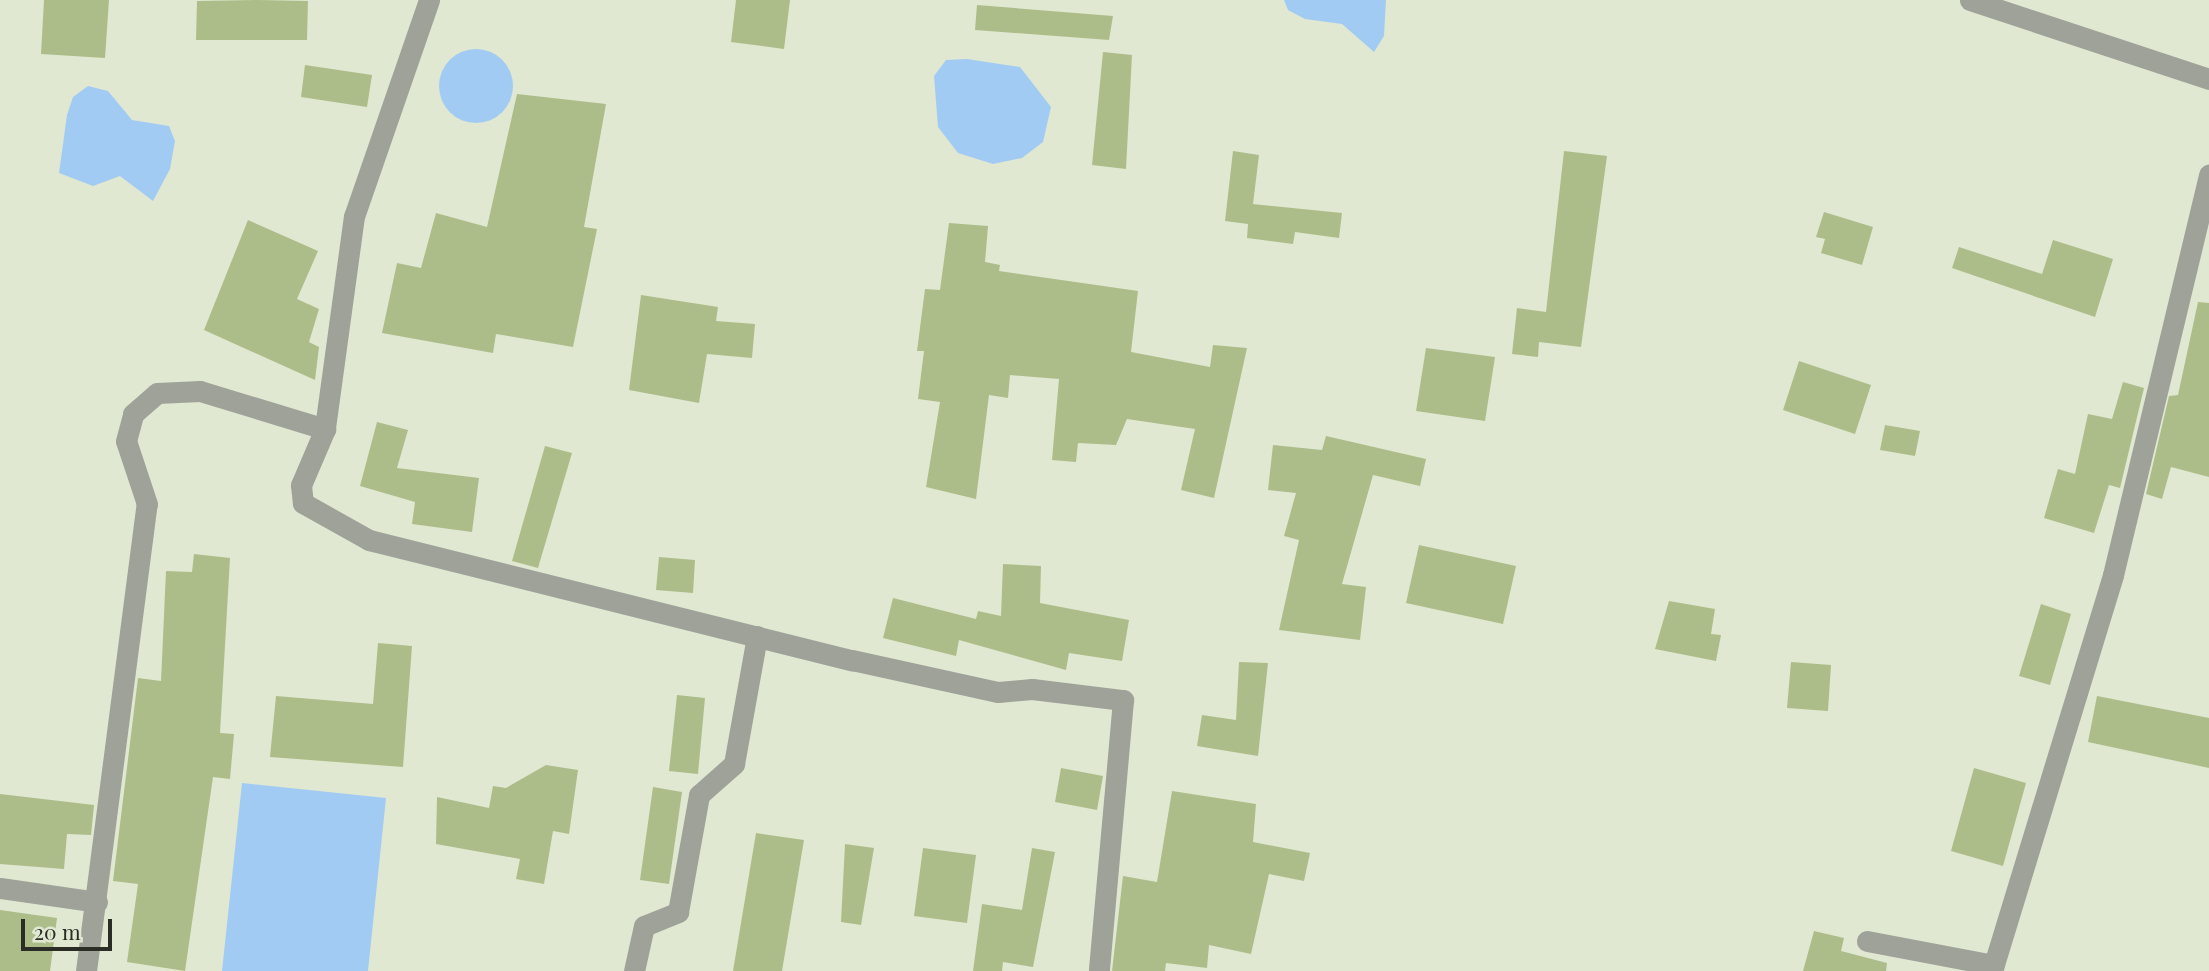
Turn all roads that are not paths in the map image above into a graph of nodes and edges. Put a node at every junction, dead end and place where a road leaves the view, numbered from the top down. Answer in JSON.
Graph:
{"nodes":[{"id":1,"x":429,"y":0,"type":"edge"},
{"id":2,"x":1970,"y":0,"type":"edge"},
{"id":3,"x":2209,"y":79,"type":"edge"},
{"id":4,"x":2209,"y":174,"type":"edge"},
{"id":5,"x":325,"y":429,"type":"junction"},
{"id":6,"x":758,"y":636,"type":"junction"},
{"id":7,"x":0,"y":888,"type":"edge"},
{"id":8,"x":97,"y":902,"type":"junction"},
{"id":9,"x":1867,"y":941,"type":"dead end"},
{"id":10,"x":1993,"y":968,"type":"edge"},
{"id":11,"x":86,"y":971,"type":"edge"},
{"id":12,"x":634,"y":971,"type":"edge"},
{"id":13,"x":1099,"y":971,"type":"edge"}],
"edges":[{"from":1,"to":5,"type":"street"},
{"from":2,"to":3,"type":"street"},
{"from":4,"to":10,"type":"street"},
{"from":5,"to":6,"type":"street"},
{"from":5,"to":8,"type":"street"},
{"from":6,"to":12,"type":"street"},
{"from":6,"to":13,"type":"street"},
{"from":7,"to":8,"type":"street"},
{"from":8,"to":11,"type":"street"},
{"from":9,"to":10,"type":"street"}]}
